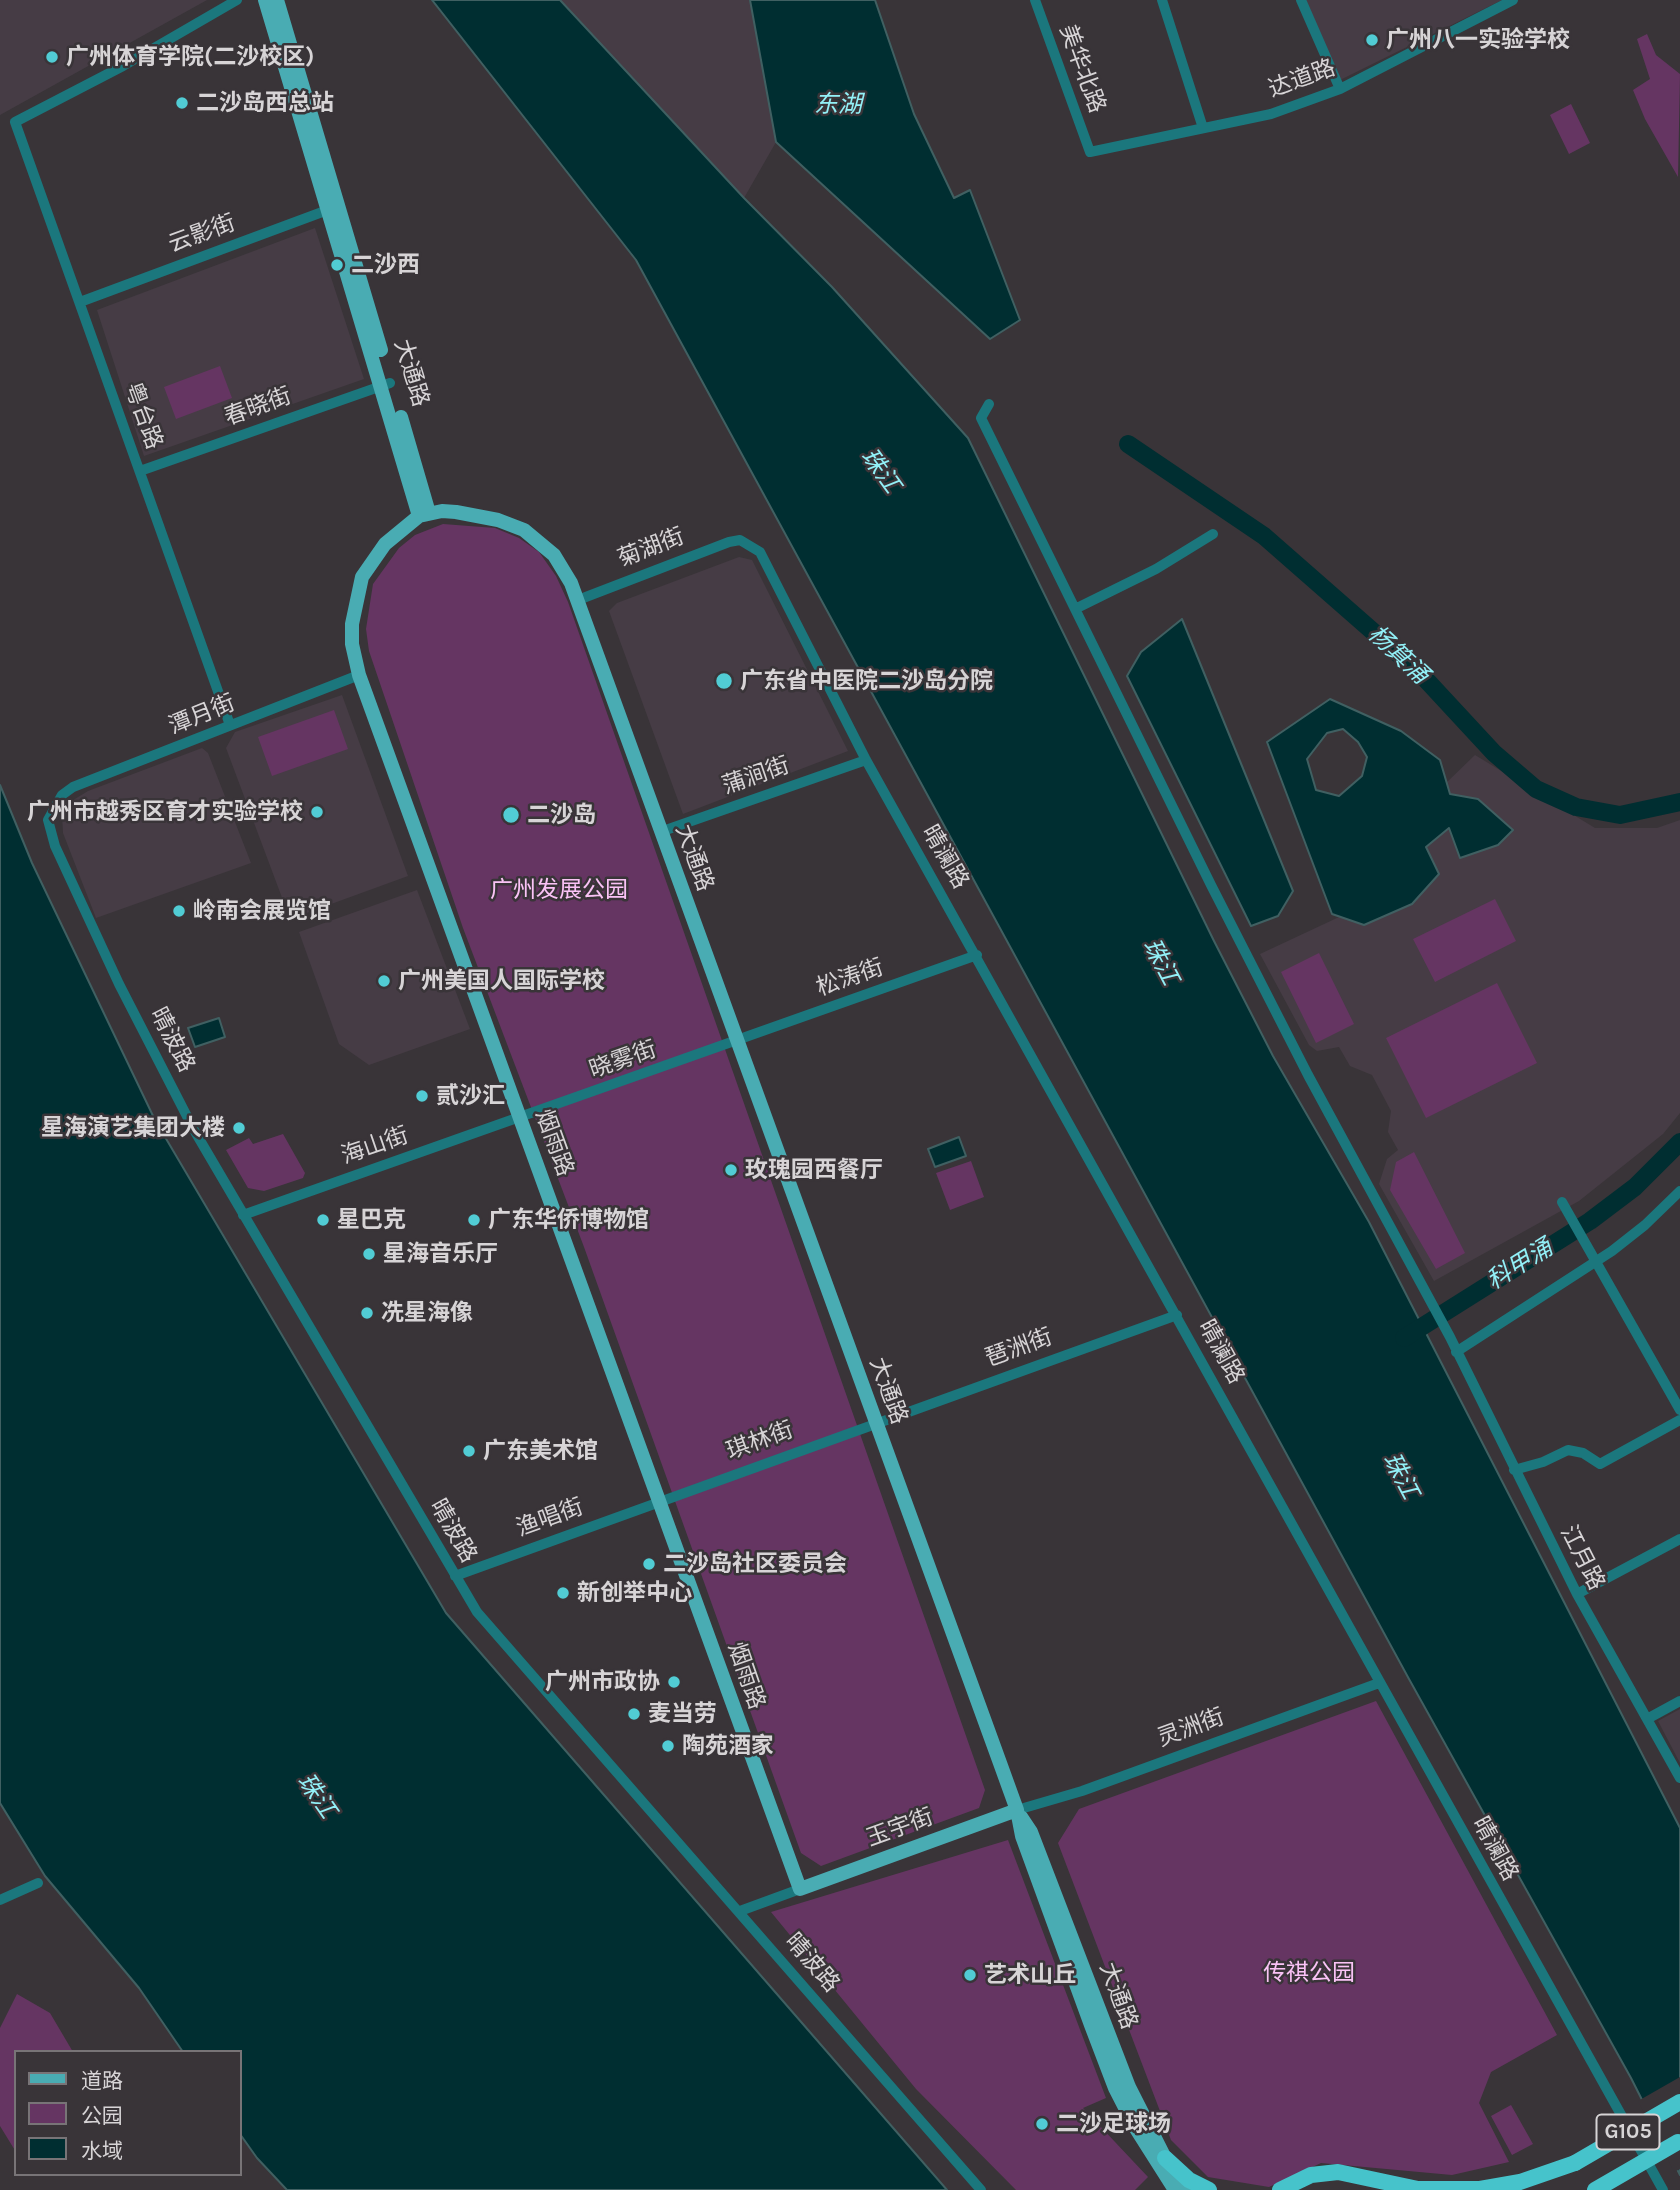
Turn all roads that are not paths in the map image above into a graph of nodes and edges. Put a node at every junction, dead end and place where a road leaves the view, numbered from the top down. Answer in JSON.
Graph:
{"nodes":[{"id":1,"x":237,"y":0,"type":"edge"},
{"id":2,"x":265,"y":0,"type":"edge"},
{"id":3,"x":277,"y":0,"type":"edge"},
{"id":4,"x":1035,"y":0,"type":"edge"},
{"id":5,"x":1163,"y":0,"type":"edge"},
{"id":6,"x":1301,"y":0,"type":"edge"},
{"id":7,"x":1513,"y":0,"type":"edge"},
{"id":8,"x":1340,"y":89,"type":"junction"},
{"id":9,"x":1203,"y":128,"type":"junction"},
{"id":10,"x":1090,"y":152,"type":"joint"},
{"id":11,"x":334,"y":208,"type":"junction"},
{"id":12,"x":80,"y":302,"type":"junction"},
{"id":13,"x":386,"y":384,"type":"junction"},
{"id":14,"x":989,"y":404,"type":"dead end"},
{"id":15,"x":140,"y":471,"type":"junction"},
{"id":16,"x":424,"y":514,"type":"junction"},
{"id":17,"x":1213,"y":534,"type":"dead end"},
{"id":18,"x":740,"y":540,"type":"joint"},
{"id":19,"x":578,"y":600,"type":"junction"},
{"id":20,"x":1076,"y":609,"type":"junction"},
{"id":21,"x":359,"y":675,"type":"junction"},
{"id":22,"x":230,"y":725,"type":"junction"},
{"id":23,"x":866,"y":760,"type":"junction"},
{"id":24,"x":62,"y":795,"type":"joint"},
{"id":25,"x":660,"y":832,"type":"junction"},
{"id":26,"x":976,"y":955,"type":"junction"},
{"id":27,"x":737,"y":1040,"type":"junction"},
{"id":28,"x":521,"y":1118,"type":"junction"},
{"id":29,"x":1680,"y":1191,"type":"edge"},
{"id":30,"x":1562,"y":1202,"type":"dead end"},
{"id":31,"x":243,"y":1215,"type":"junction"},
{"id":32,"x":1598,"y":1261,"type":"junction"},
{"id":33,"x":1177,"y":1315,"type":"junction"},
{"id":34,"x":1456,"y":1352,"type":"junction"},
{"id":35,"x":1680,"y":1410,"type":"edge"},
{"id":36,"x":1680,"y":1420,"type":"edge"},
{"id":37,"x":875,"y":1422,"type":"junction"},
{"id":38,"x":1514,"y":1469,"type":"junction"},
{"id":39,"x":659,"y":1500,"type":"junction"},
{"id":40,"x":1680,"y":1539,"type":"edge"},
{"id":41,"x":455,"y":1576,"type":"junction"},
{"id":42,"x":1577,"y":1594,"type":"junction"},
{"id":43,"x":1379,"y":1683,"type":"junction"},
{"id":44,"x":1680,"y":1701,"type":"edge"},
{"id":45,"x":1647,"y":1719,"type":"junction"},
{"id":46,"x":1680,"y":1778,"type":"edge"},
{"id":47,"x":1017,"y":1810,"type":"junction"},
{"id":48,"x":38,"y":1883,"type":"dead end"},
{"id":49,"x":800,"y":1889,"type":"junction"},
{"id":50,"x":0,"y":1900,"type":"edge"},
{"id":51,"x":740,"y":1911,"type":"junction"},
{"id":52,"x":1680,"y":2102,"type":"edge"},
{"id":53,"x":1679,"y":2141,"type":"edge"},
{"id":54,"x":1165,"y":2158,"type":"junction"},
{"id":55,"x":1575,"y":2163,"type":"junction"},
{"id":56,"x":1288,"y":2189,"type":"edge"},
{"id":57,"x":981,"y":2190,"type":"edge"},
{"id":58,"x":1175,"y":2190,"type":"edge"},
{"id":59,"x":1190,"y":2190,"type":"edge"},
{"id":60,"x":1209,"y":2190,"type":"edge"},
{"id":61,"x":1372,"y":2190,"type":"edge"},
{"id":62,"x":1530,"y":2190,"type":"edge"},
{"id":63,"x":1595,"y":2190,"type":"edge"},
{"id":64,"x":1615,"y":2190,"type":"edge"},
{"id":65,"x":1663,"y":2190,"type":"edge"}],
"edges":[{"from":1,"to":12,"type":"street","name":"粤台路"},
{"from":2,"to":11,"type":"main road","name":"大通路"},
{"from":3,"to":11,"type":"main road","name":"大通路"},
{"from":4,"to":10,"type":"street","name":"美华北路"},
{"from":5,"to":9,"type":"street"},
{"from":6,"to":8,"type":"street"},
{"from":7,"to":8,"type":"street","name":"达道路"},
{"from":8,"to":9,"type":"street","name":"达道路"},
{"from":9,"to":10,"type":"street","name":"达道路"},
{"from":11,"to":12,"type":"street","name":"云影街"},
{"from":11,"to":13,"type":"main road","name":"大通路"},
{"from":12,"to":15,"type":"street","name":"粤台路"},
{"from":13,"to":15,"type":"street","name":"春晓街"},
{"from":13,"to":16,"type":"main road","name":"大通路"},
{"from":14,"to":20,"type":"street","name":"江月路"},
{"from":15,"to":22,"type":"street","name":"粤台路"},
{"from":16,"to":19,"type":"main road","name":"大通路"},
{"from":16,"to":21,"type":"main road","name":"烟雨路"},
{"from":17,"to":20,"type":"street"},
{"from":18,"to":19,"type":"street","name":"菊湖街"},
{"from":18,"to":23,"type":"street","name":"晴澜路"},
{"from":19,"to":25,"type":"main road","name":"大通路"},
{"from":20,"to":34,"type":"street","name":"江月路"},
{"from":21,"to":22,"type":"street","name":"潭月街"},
{"from":21,"to":28,"type":"main road","name":"烟雨路"},
{"from":22,"to":24,"type":"street","name":"潭月街"},
{"from":23,"to":25,"type":"street","name":"蒲涧街"},
{"from":23,"to":26,"type":"street","name":"晴澜路"},
{"from":24,"to":31,"type":"street","name":"晴波路"},
{"from":25,"to":27,"type":"main road","name":"大通路"},
{"from":26,"to":27,"type":"street","name":"松涛街"},
{"from":26,"to":33,"type":"street","name":"晴澜路"},
{"from":27,"to":28,"type":"street","name":"晓雾街"},
{"from":27,"to":37,"type":"main road","name":"大通路"},
{"from":28,"to":31,"type":"street","name":"海山街"},
{"from":28,"to":39,"type":"main road","name":"烟雨路"},
{"from":29,"to":32,"type":"street"},
{"from":30,"to":32,"type":"street"},
{"from":31,"to":41,"type":"street","name":"晴波路"},
{"from":32,"to":34,"type":"street"},
{"from":32,"to":35,"type":"street"},
{"from":33,"to":37,"type":"street","name":"琶洲街"},
{"from":33,"to":43,"type":"street","name":"晴澜路"},
{"from":34,"to":38,"type":"street","name":"江月路"},
{"from":36,"to":38,"type":"street"},
{"from":37,"to":39,"type":"street","name":"琪林街"},
{"from":37,"to":47,"type":"main road","name":"大通路"},
{"from":38,"to":42,"type":"street","name":"江月路"},
{"from":39,"to":41,"type":"street","name":"渔唱街"},
{"from":39,"to":49,"type":"main road","name":"烟雨路"},
{"from":40,"to":42,"type":"street"},
{"from":41,"to":51,"type":"street","name":"晴波路"},
{"from":42,"to":45,"type":"street","name":"江月路"},
{"from":43,"to":47,"type":"street","name":"灵洲街"},
{"from":43,"to":65,"type":"street","name":"晴澜路"},
{"from":44,"to":45,"type":"street"},
{"from":45,"to":46,"type":"street","name":"江月路"},
{"from":47,"to":49,"type":"main road","name":"玉宇街"},
{"from":47,"to":54,"type":"main road","name":"大通路"},
{"from":47,"to":58,"type":"main road","name":"大通路"},
{"from":48,"to":50,"type":"street"},
{"from":49,"to":51,"type":"street"},
{"from":51,"to":57,"type":"street","name":"晴波路"},
{"from":52,"to":55,"type":"highway","number":"G105","bridge":true},
{"from":53,"to":63,"type":"highway","number":"G105","bridge":true},
{"from":53,"to":64,"type":"highway","bridge":true},
{"from":54,"to":59,"type":"main road","name":"大通路"},
{"from":54,"to":60,"type":"highway"},
{"from":55,"to":56,"type":"highway"},
{"from":55,"to":62,"type":"highway","number":"G105"},
{"from":56,"to":61,"type":"highway"}]}
